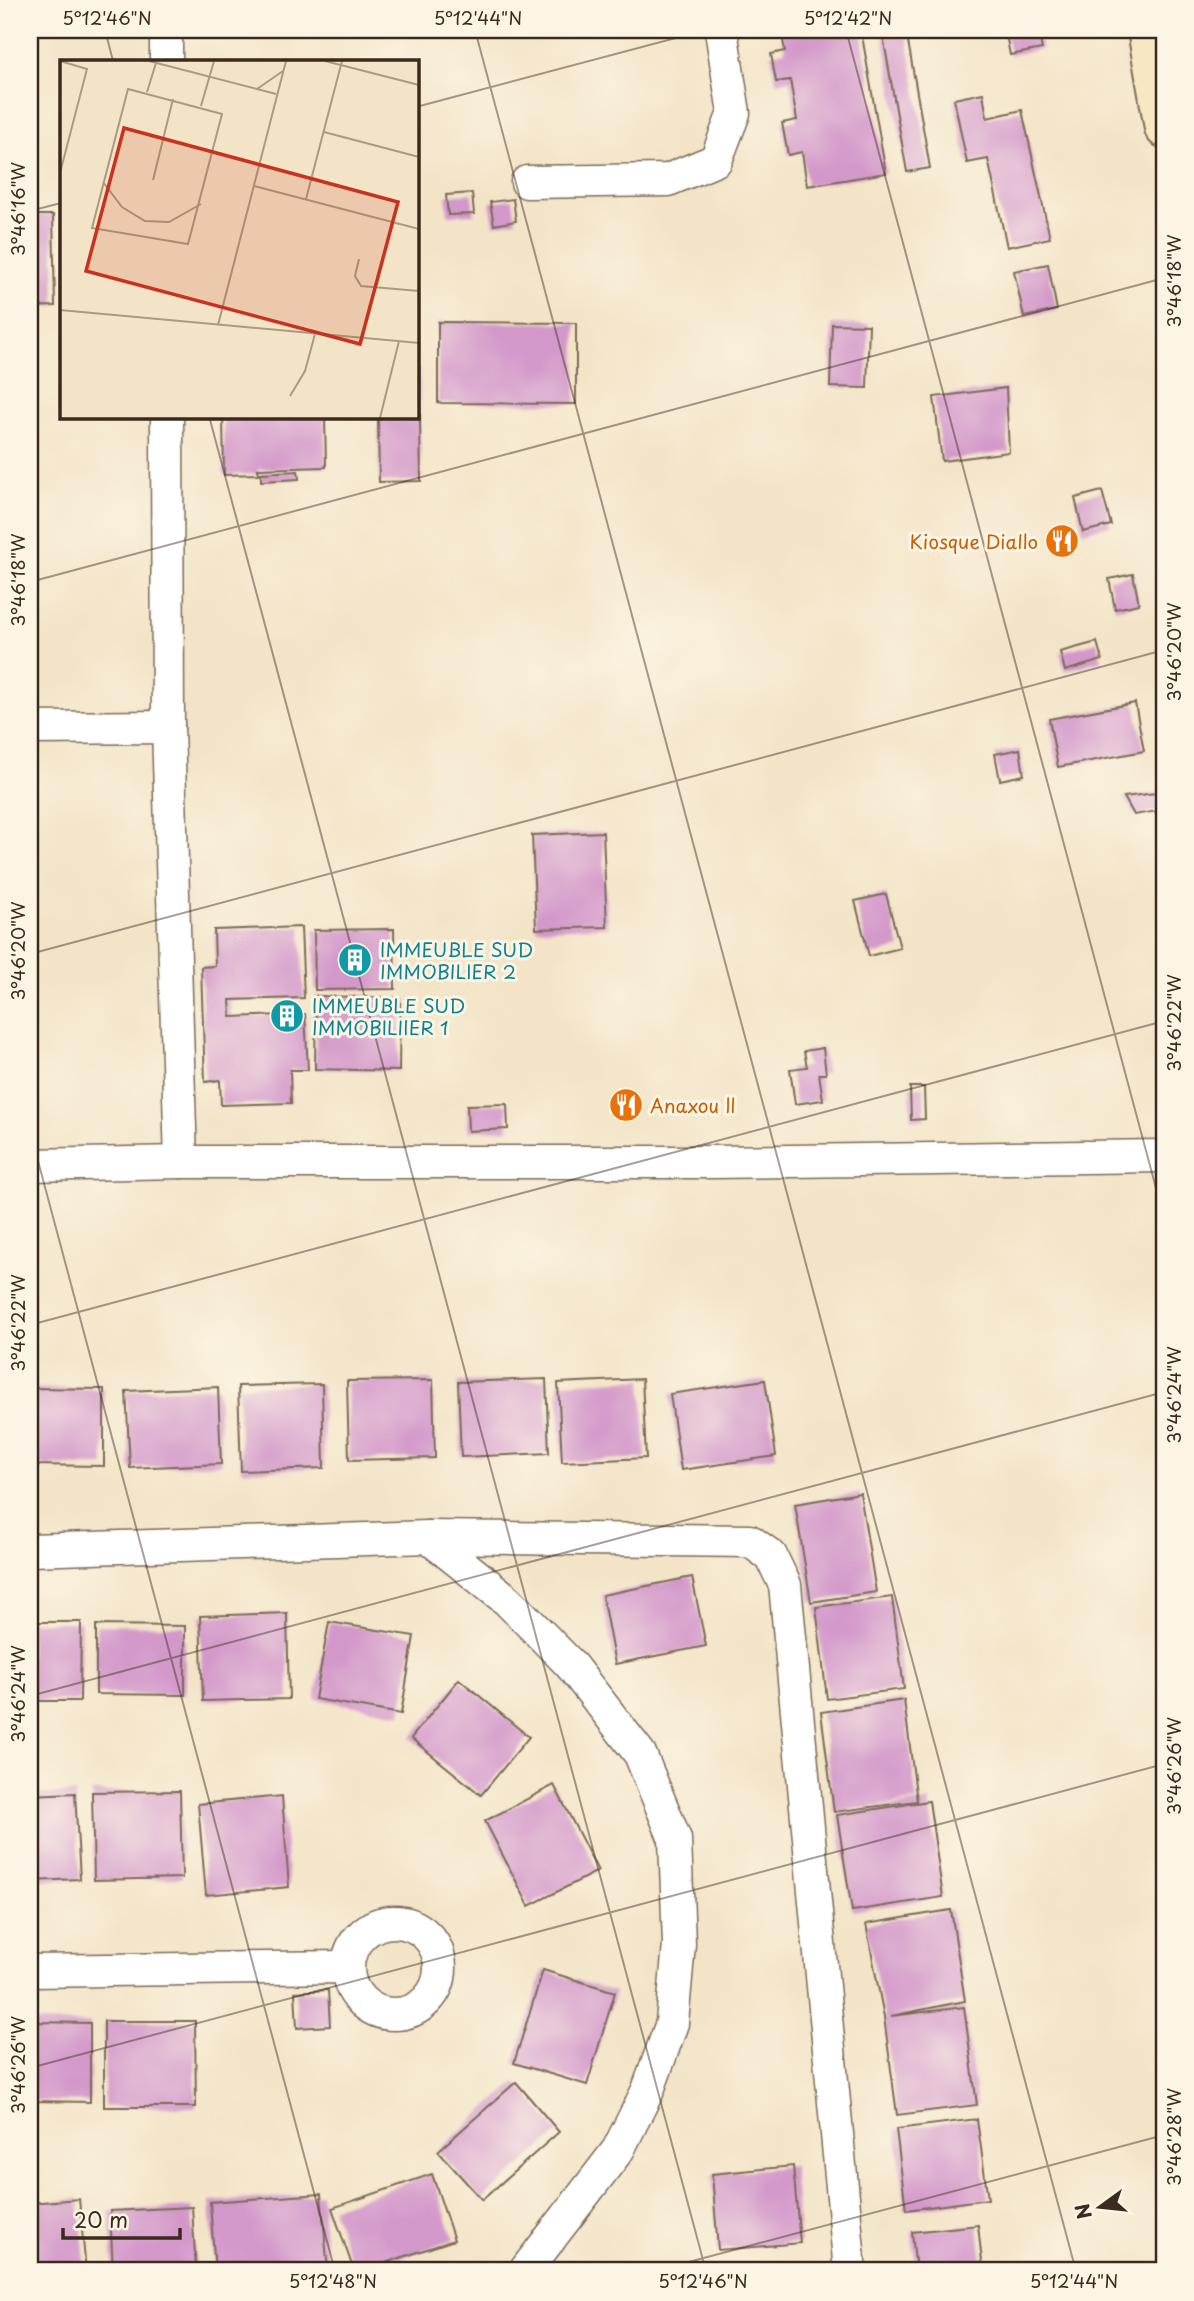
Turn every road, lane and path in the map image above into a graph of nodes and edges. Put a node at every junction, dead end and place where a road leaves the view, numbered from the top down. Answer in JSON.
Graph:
{"nodes":[{"id":1,"x":166,"y":30,"type":"edge"},
{"id":2,"x":721,"y":30,"type":"edge"},
{"id":3,"x":1147,"y":30,"type":"edge"},
{"id":4,"x":166,"y":60,"type":"edge"},
{"id":5,"x":1164,"y":128,"type":"edge"},
{"id":6,"x":527,"y":182,"type":"dead end"},
{"id":7,"x":167,"y":418,"type":"edge"},
{"id":8,"x":30,"y":727,"type":"edge"},
{"id":9,"x":168,"y":727,"type":"junction"},
{"id":10,"x":1164,"y":1156,"type":"edge"},
{"id":11,"x":181,"y":1162,"type":"junction"},
{"id":12,"x":30,"y":1165,"type":"edge"},
{"id":13,"x":428,"y":1537,"type":"junction"},
{"id":14,"x":30,"y":1550,"type":"edge"},
{"id":15,"x":347,"y":1967,"type":"dead end"},
{"id":16,"x":30,"y":1971,"type":"edge"},
{"id":17,"x":525,"y":2271,"type":"edge"},
{"id":18,"x":850,"y":2271,"type":"edge"}],
"edges":[{"from":1,"to":4,"type":"street"},
{"from":2,"to":6,"type":"street"},
{"from":3,"to":5,"type":"main road"},
{"from":7,"to":9,"type":"street"},
{"from":8,"to":9,"type":"street"},
{"from":9,"to":11,"type":"street"},
{"from":10,"to":11,"type":"street"},
{"from":11,"to":12,"type":"street"},
{"from":13,"to":14,"type":"street"},
{"from":13,"to":17,"type":"street"},
{"from":13,"to":18,"type":"street"},
{"from":15,"to":16,"type":"street"}]}
